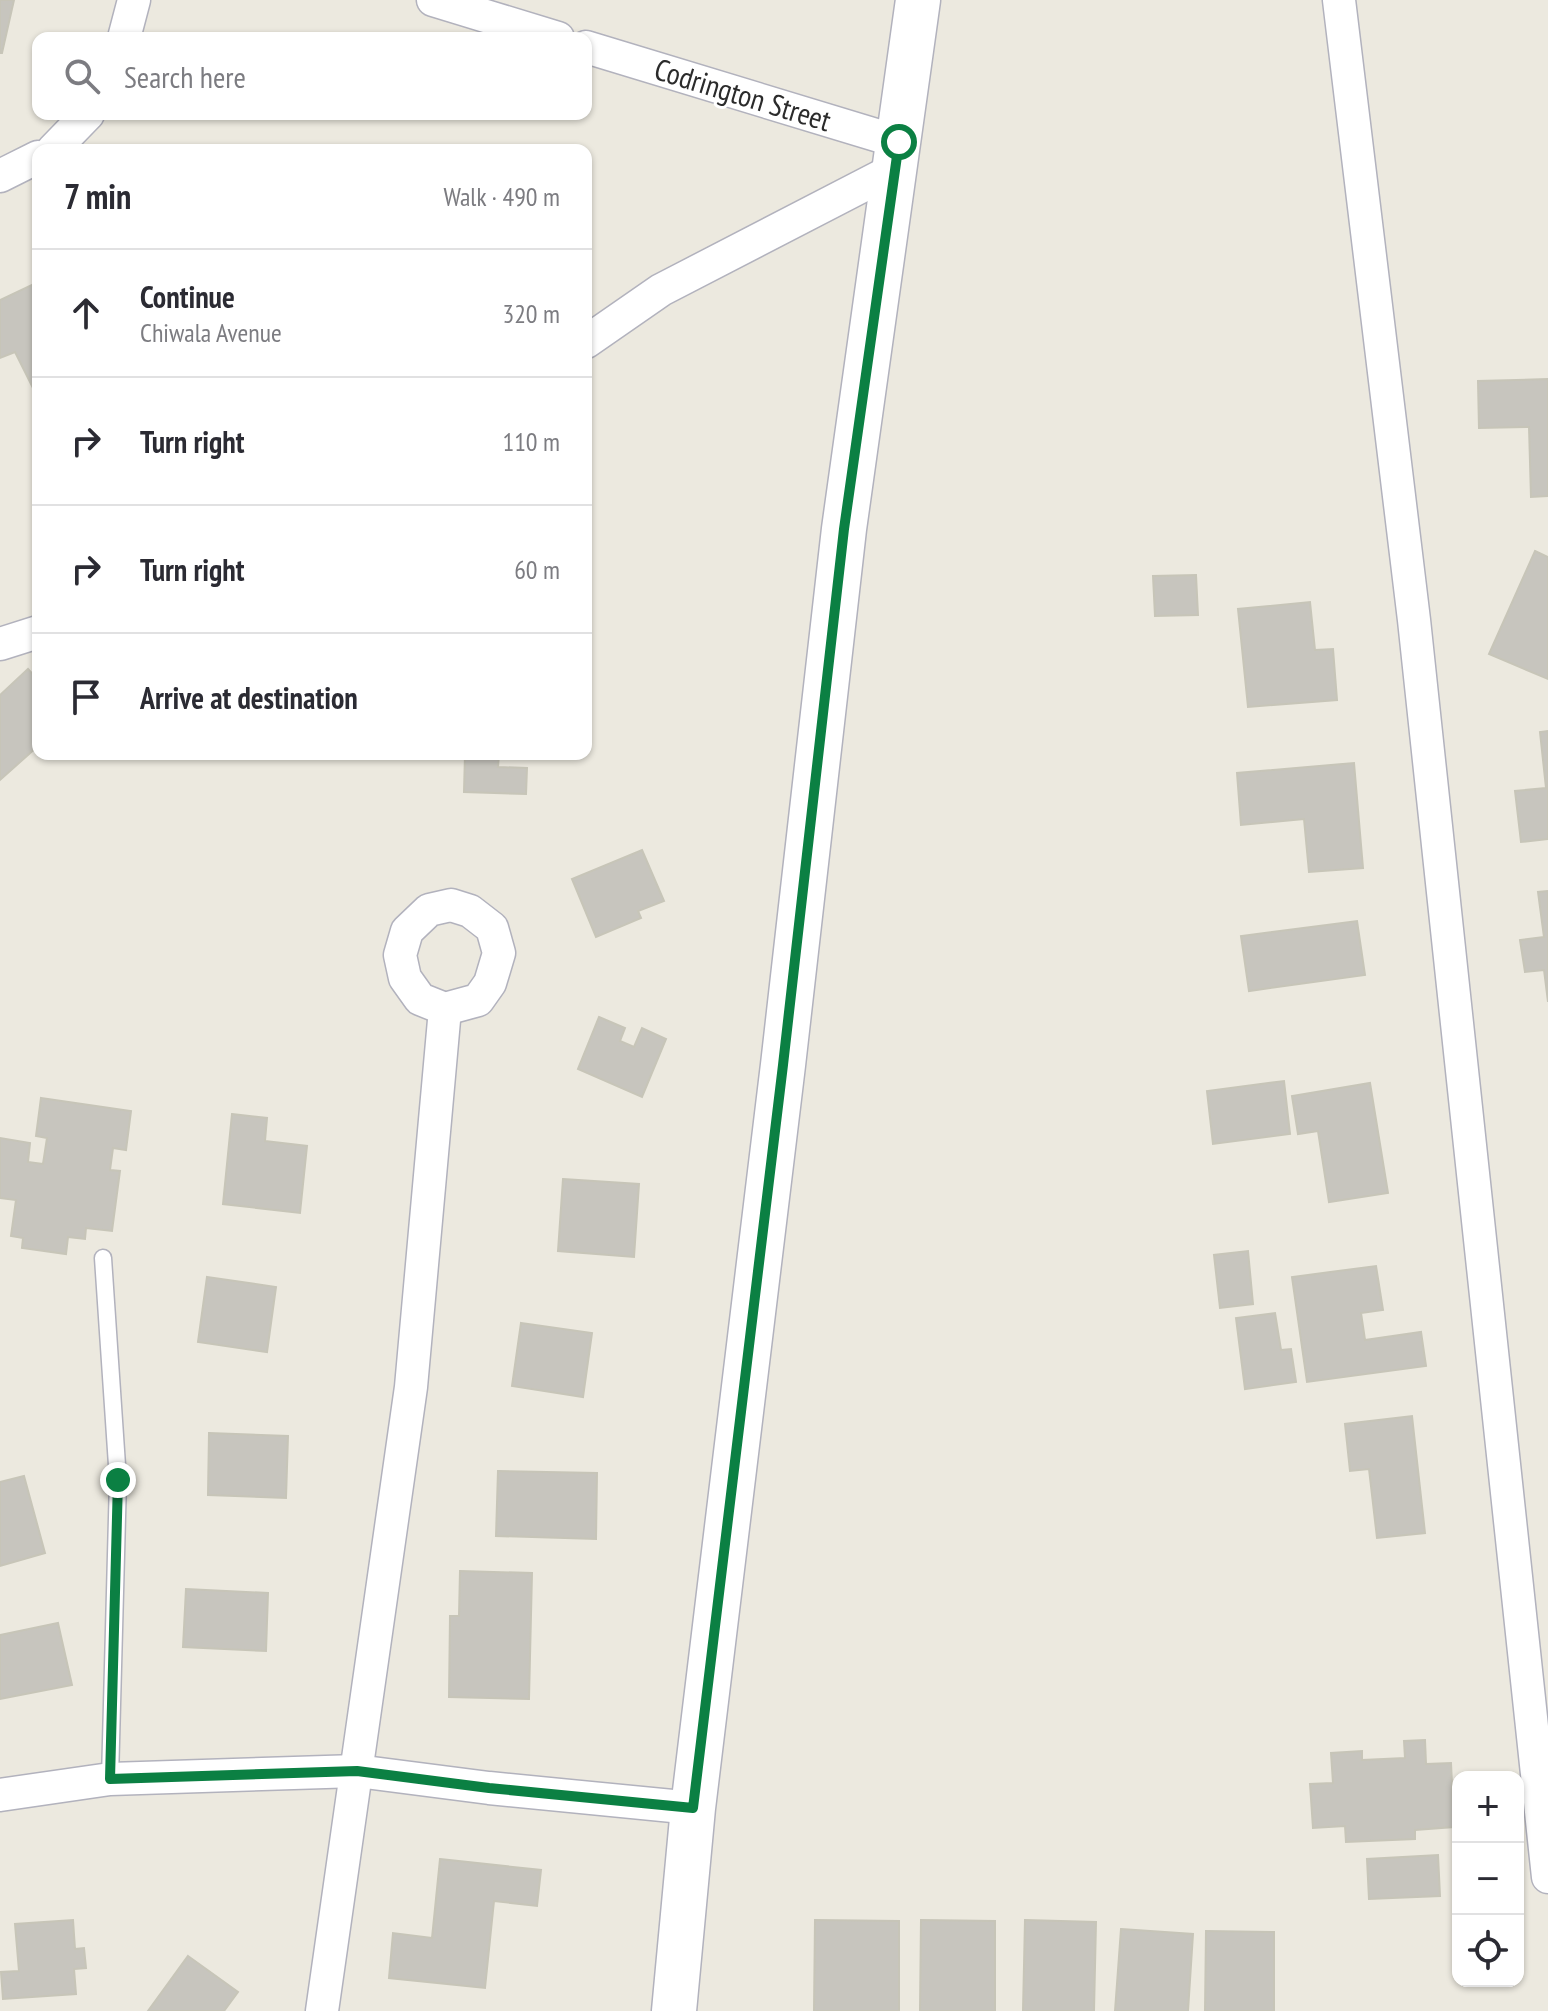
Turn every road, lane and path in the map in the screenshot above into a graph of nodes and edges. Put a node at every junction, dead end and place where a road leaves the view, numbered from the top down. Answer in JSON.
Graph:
{"nodes":[{"id":1,"x":134,"y":0,"type":"edge"},
{"id":2,"x":433,"y":0,"type":"edge"},
{"id":3,"x":918,"y":0,"type":"edge"},
{"id":4,"x":1339,"y":0,"type":"edge"},
{"id":5,"x":126,"y":32,"type":"edge"},
{"id":6,"x":538,"y":32,"type":"edge"},
{"id":7,"x":592,"y":49,"type":"edge"},
{"id":8,"x":82,"y":120,"type":"edge"},
{"id":9,"x":59,"y":144,"type":"edge"},
{"id":10,"x":897,"y":155,"type":"junction"},
{"id":11,"x":32,"y":160,"type":"edge"},
{"id":12,"x":0,"y":176,"type":"edge"},
{"id":13,"x":592,"y":338,"type":"edge"},
{"id":14,"x":32,"y":634,"type":"edge"},
{"id":15,"x":0,"y":644,"type":"edge"},
{"id":16,"x":445,"y":1009,"type":"dead end"},
{"id":17,"x":103,"y":1258,"type":"dead end"},
{"id":18,"x":357,"y":1771,"type":"junction"},
{"id":19,"x":110,"y":1779,"type":"junction"},
{"id":20,"x":0,"y":1795,"type":"edge"},
{"id":21,"x":693,"y":1808,"type":"junction"},
{"id":22,"x":1548,"y":1877,"type":"edge"},
{"id":23,"x":322,"y":2011,"type":"edge"},
{"id":24,"x":674,"y":2011,"type":"edge"}],
"edges":[{"from":1,"to":5,"type":"street"},
{"from":2,"to":6,"type":"street"},
{"from":3,"to":10,"type":"main road"},
{"from":4,"to":22,"type":"street"},
{"from":7,"to":10,"type":"street","name":"Codrington Street"},
{"from":8,"to":9,"type":"street"},
{"from":10,"to":13,"type":"street"},
{"from":10,"to":21,"type":"main road"},
{"from":11,"to":12,"type":"street"},
{"from":14,"to":15,"type":"street"},
{"from":16,"to":18,"type":"street"},
{"from":17,"to":19,"type":"lane"},
{"from":18,"to":19,"type":"street"},
{"from":18,"to":21,"type":"street"},
{"from":18,"to":23,"type":"street"},
{"from":19,"to":20,"type":"street"},
{"from":21,"to":24,"type":"main road"}]}
